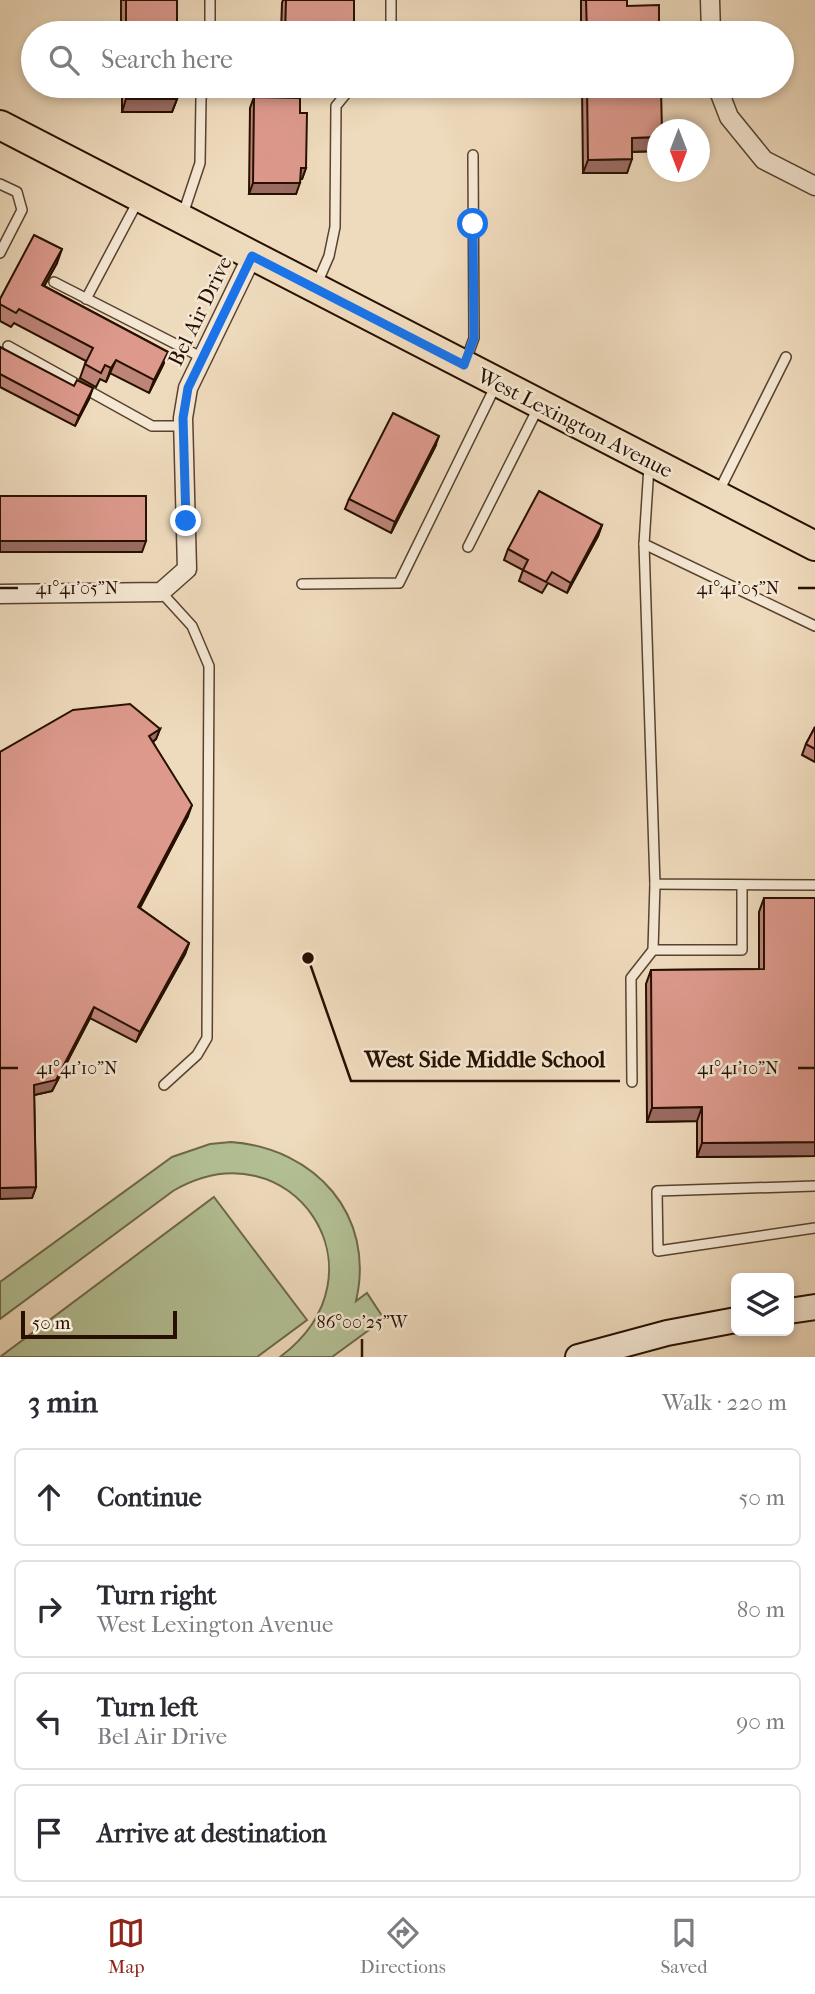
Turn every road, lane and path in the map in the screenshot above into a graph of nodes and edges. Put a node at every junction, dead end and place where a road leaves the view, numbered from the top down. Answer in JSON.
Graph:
{"nodes":[{"id":1,"x":210,"y":0,"type":"edge"},
{"id":2,"x":391,"y":0,"type":"edge"},
{"id":3,"x":710,"y":0,"type":"edge"},
{"id":4,"x":210,"y":21,"type":"edge"},
{"id":5,"x":391,"y":21,"type":"edge"},
{"id":6,"x":711,"y":21,"type":"edge"},
{"id":7,"x":201,"y":98,"type":"edge"},
{"id":8,"x":342,"y":98,"type":"edge"},
{"id":9,"x":722,"y":98,"type":"edge"},
{"id":10,"x":0,"y":125,"type":"edge"},
{"id":11,"x":473,"y":155,"type":"dead end"},
{"id":12,"x":0,"y":184,"type":"edge"},
{"id":13,"x":815,"y":186,"type":"edge"},
{"id":14,"x":140,"y":198,"type":"junction"},
{"id":15,"x":181,"y":219,"type":"junction"},
{"id":16,"x":0,"y":253,"type":"edge"},
{"id":17,"x":252,"y":256,"type":"junction"},
{"id":18,"x":54,"y":282,"type":"edge"},
{"id":19,"x":315,"y":288,"type":"junction"},
{"id":20,"x":86,"y":299,"type":"junction"},
{"id":21,"x":8,"y":346,"type":"dead end"},
{"id":22,"x":786,"y":357,"type":"dead end"},
{"id":23,"x":202,"y":358,"type":"junction"},
{"id":24,"x":464,"y":365,"type":"junction"},
{"id":25,"x":497,"y":382,"type":"junction"},
{"id":26,"x":540,"y":404,"type":"junction"},
{"id":27,"x":183,"y":426,"type":"junction"},
{"id":28,"x":649,"y":461,"type":"junction"},
{"id":29,"x":716,"y":496,"type":"junction"},
{"id":30,"x":644,"y":544,"type":"junction"},
{"id":31,"x":815,"y":546,"type":"edge"},
{"id":32,"x":468,"y":547,"type":"dead end"},
{"id":33,"x":302,"y":584,"type":"dead end"},
{"id":34,"x":161,"y":592,"type":"junction"},
{"id":35,"x":0,"y":594,"type":"edge"},
{"id":36,"x":815,"y":625,"type":"edge"},
{"id":37,"x":655,"y":884,"type":"junction"},
{"id":38,"x":742,"y":885,"type":"junction"},
{"id":39,"x":815,"y":885,"type":"edge"},
{"id":40,"x":653,"y":950,"type":"junction"},
{"id":41,"x":632,"y":1082,"type":"dead end"},
{"id":42,"x":164,"y":1085,"type":"dead end"},
{"id":43,"x":815,"y":1186,"type":"edge"},
{"id":44,"x":815,"y":1228,"type":"edge"},
{"id":45,"x":815,"y":1307,"type":"edge"},
{"id":46,"x":794,"y":1310,"type":"edge"},
{"id":47,"x":731,"y":1321,"type":"edge"},
{"id":48,"x":578,"y":1357,"type":"edge"}],
"edges":[{"from":1,"to":4,"type":"lane"},
{"from":2,"to":5,"type":"lane"},
{"from":3,"to":6,"type":"street"},
{"from":7,"to":15,"type":"lane"},
{"from":8,"to":19,"type":"lane"},
{"from":9,"to":13,"type":"street"},
{"from":10,"to":14,"type":"main road","name":"West Lexington Avenue"},
{"from":11,"to":24,"type":"lane"},
{"from":12,"to":16,"type":"lane"},
{"from":14,"to":15,"type":"main road","name":"West Lexington Avenue"},
{"from":14,"to":20,"type":"lane"},
{"from":15,"to":17,"type":"main road","name":"West Lexington Avenue"},
{"from":17,"to":19,"type":"main road","name":"West Lexington Avenue"},
{"from":17,"to":23,"type":"street","name":"Bel Air Drive"},
{"from":18,"to":20,"type":"lane"},
{"from":19,"to":24,"type":"main road","name":"West Lexington Avenue"},
{"from":20,"to":23,"type":"lane"},
{"from":21,"to":27,"type":"lane"},
{"from":22,"to":29,"type":"lane"},
{"from":23,"to":27,"type":"street","name":"Bel Air Drive"},
{"from":24,"to":25,"type":"main road","name":"West Lexington Avenue"},
{"from":25,"to":26,"type":"main road","name":"West Lexington Avenue"},
{"from":25,"to":33,"type":"lane"},
{"from":26,"to":28,"type":"main road","name":"West Lexington Avenue"},
{"from":26,"to":32,"type":"lane"},
{"from":27,"to":34,"type":"street","name":"Bel Air Drive"},
{"from":28,"to":29,"type":"main road","name":"West Lexington Avenue"},
{"from":28,"to":30,"type":"lane"},
{"from":29,"to":31,"type":"main road","name":"West Lexington Avenue"},
{"from":30,"to":36,"type":"lane"},
{"from":30,"to":37,"type":"lane"},
{"from":34,"to":35,"type":"street"},
{"from":34,"to":42,"type":"lane"},
{"from":37,"to":38,"type":"lane"},
{"from":37,"to":40,"type":"lane"},
{"from":38,"to":39,"type":"lane"},
{"from":38,"to":40,"type":"lane"},
{"from":40,"to":41,"type":"lane"},
{"from":43,"to":44,"type":"lane"},
{"from":45,"to":46,"type":"main road"},
{"from":47,"to":48,"type":"main road"}]}
